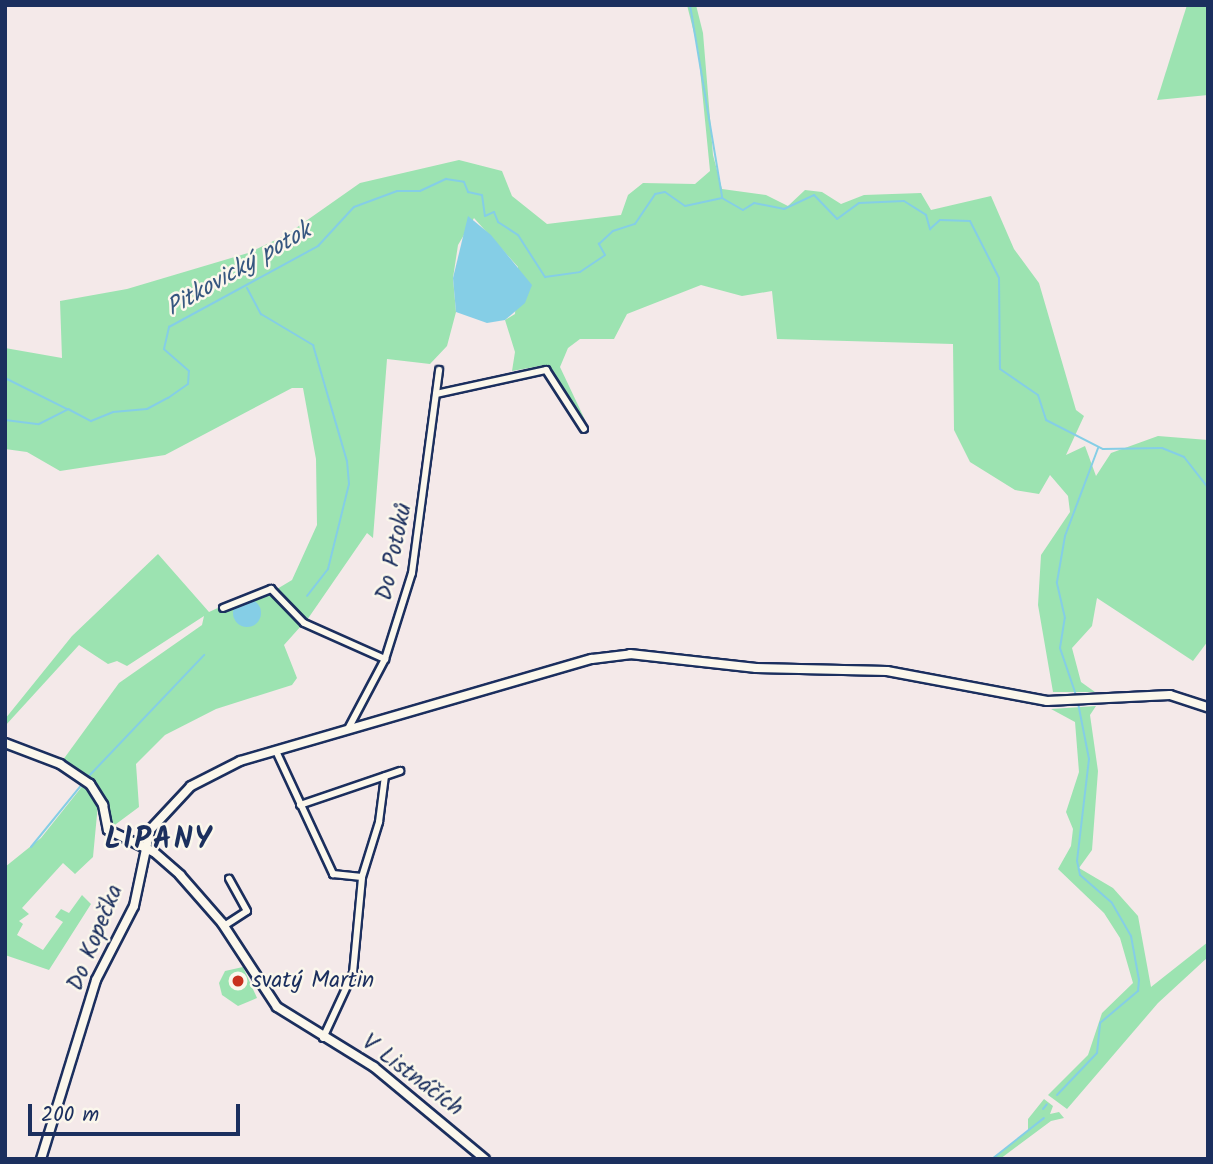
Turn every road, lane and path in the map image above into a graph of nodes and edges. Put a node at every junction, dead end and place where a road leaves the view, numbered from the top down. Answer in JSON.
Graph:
{"nodes":[{"id":1,"x":439,"y":370,"type":"dead end"},
{"id":2,"x":436,"y":394,"type":"junction"},
{"id":3,"x":584,"y":429,"type":"dead end"},
{"id":4,"x":223,"y":608,"type":"dead end"},
{"id":5,"x":385,"y":659,"type":"junction"},
{"id":6,"x":1208,"y":707,"type":"edge"},
{"id":7,"x":348,"y":729,"type":"junction"},
{"id":8,"x":5,"y":743,"type":"edge"},
{"id":9,"x":276,"y":751,"type":"junction"},
{"id":10,"x":400,"y":771,"type":"dead end"},
{"id":11,"x":385,"y":776,"type":"junction"},
{"id":12,"x":300,"y":805,"type":"junction"},
{"id":13,"x":144,"y":848,"type":"junction"},
{"id":14,"x":362,"y":877,"type":"junction"},
{"id":15,"x":229,"y":879,"type":"dead end"},
{"id":16,"x":224,"y":926,"type":"junction"},
{"id":17,"x":323,"y":1038,"type":"junction"},
{"id":18,"x":41,"y":1159,"type":"edge"},
{"id":19,"x":485,"y":1159,"type":"edge"}],
"edges":[{"from":1,"to":2,"type":"street","name":"Do Potoků"},
{"from":2,"to":3,"type":"street"},
{"from":2,"to":5,"type":"street","name":"Do Potoků"},
{"from":4,"to":5,"type":"street"},
{"from":5,"to":7,"type":"street","name":"Do Potoků"},
{"from":6,"to":7,"type":"street","name":"Do Kopečka"},
{"from":7,"to":9,"type":"street","name":"Do Kopečka"},
{"from":8,"to":13,"type":"street","name":"V Listnáčích"},
{"from":9,"to":12,"type":"street"},
{"from":9,"to":13,"type":"street","name":"Do Kopečka"},
{"from":10,"to":11,"type":"street"},
{"from":11,"to":12,"type":"street"},
{"from":11,"to":14,"type":"street"},
{"from":12,"to":14,"type":"street"},
{"from":13,"to":16,"type":"street","name":"V Listnáčích"},
{"from":13,"to":18,"type":"street","name":"Do Kopečka"},
{"from":14,"to":17,"type":"street"},
{"from":15,"to":16,"type":"street"},
{"from":16,"to":17,"type":"street","name":"V Listnáčích"},
{"from":17,"to":19,"type":"street","name":"V Listnáčích"}]}
